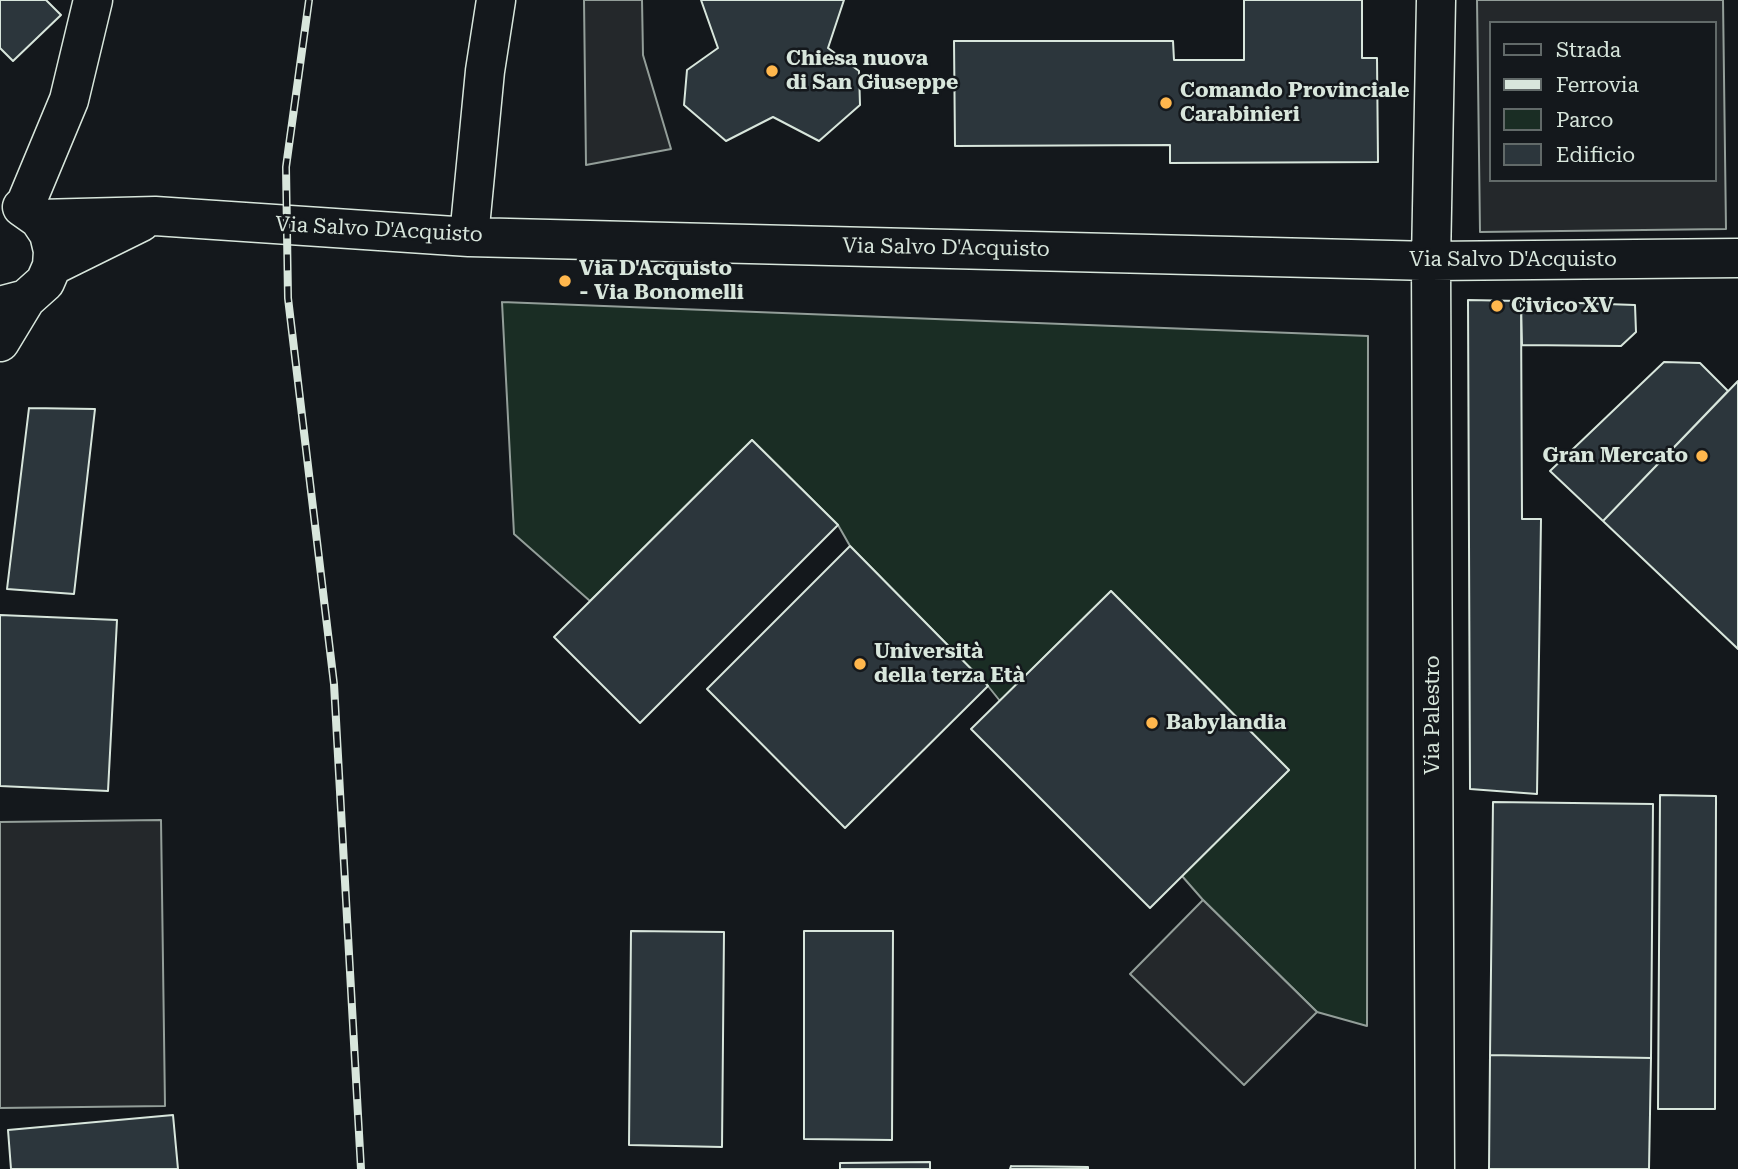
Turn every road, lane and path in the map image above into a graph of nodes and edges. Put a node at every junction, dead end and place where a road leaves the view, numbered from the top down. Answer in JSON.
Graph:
{"nodes":[{"id":1,"x":93,"y":0,"type":"edge"},
{"id":2,"x":496,"y":0,"type":"edge"},
{"id":3,"x":1436,"y":0,"type":"edge"},
{"id":4,"x":21,"y":210,"type":"edge"},
{"id":5,"x":155,"y":216,"type":"junction"},
{"id":6,"x":469,"y":237,"type":"junction"},
{"id":7,"x":1738,"y":258,"type":"edge"},
{"id":8,"x":1431,"y":261,"type":"junction"},
{"id":9,"x":52,"y":266,"type":"junction"},
{"id":10,"x":13,"y":302,"type":"edge"},
{"id":11,"x":0,"y":342,"type":"edge"},
{"id":12,"x":1435,"y":1169,"type":"edge"}],
"edges":[{"from":1,"to":4,"type":"street"},
{"from":2,"to":6,"type":"street"},
{"from":3,"to":8,"type":"street","name":"Via Palestro"},
{"from":4,"to":5,"type":"street","name":"Via Salvo D'Acquisto"},
{"from":4,"to":9,"type":"street"},
{"from":5,"to":6,"type":"street","name":"Via Salvo D'Acquisto"},
{"from":5,"to":9,"type":"street","name":"Via Salvo D'Acquisto"},
{"from":6,"to":8,"type":"street","name":"Via Salvo D'Acquisto"},
{"from":7,"to":8,"type":"street","name":"Via Salvo D'Acquisto"},
{"from":8,"to":12,"type":"street","name":"Via Palestro"},
{"from":9,"to":10,"type":"street"},
{"from":10,"to":11,"type":"street"}]}
